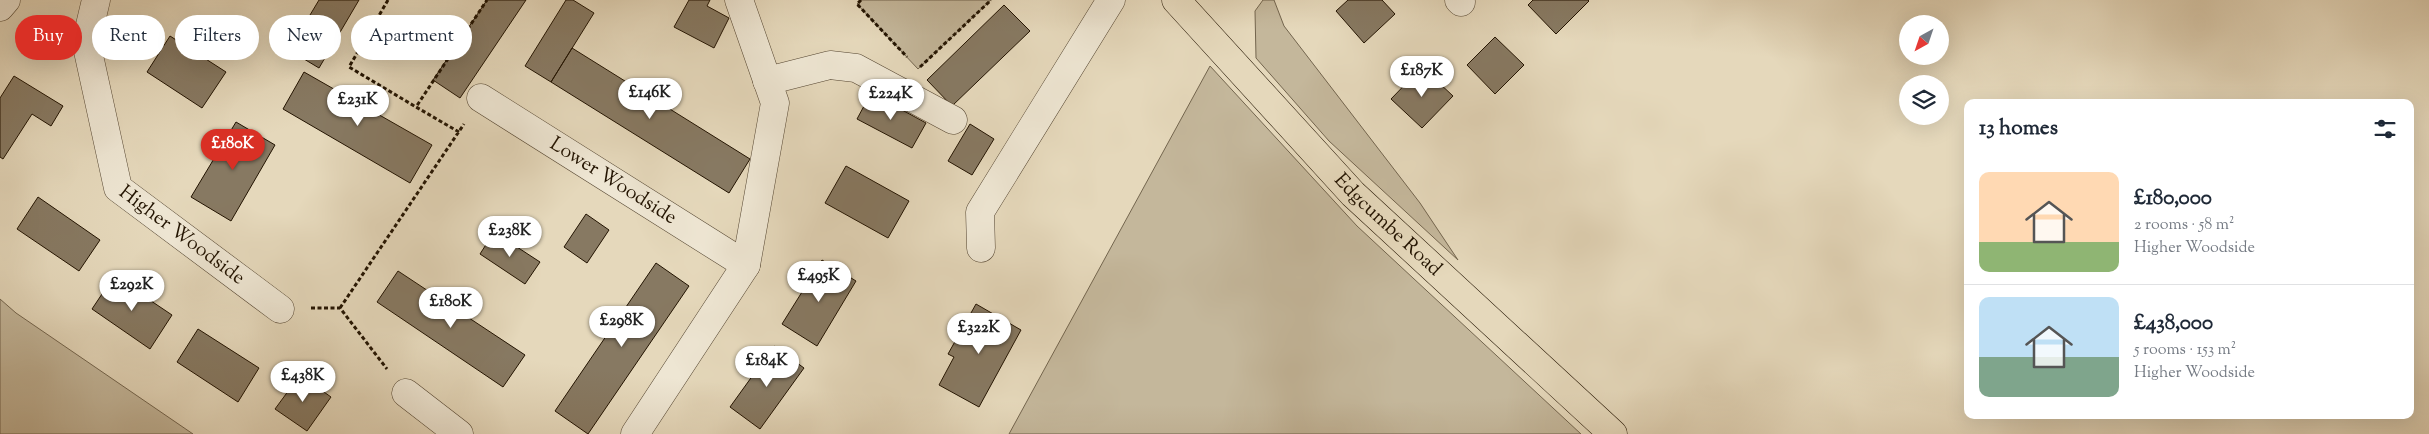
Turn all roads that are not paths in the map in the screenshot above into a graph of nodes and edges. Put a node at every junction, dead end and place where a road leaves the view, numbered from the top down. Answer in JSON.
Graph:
{"nodes":[{"id":1,"x":6,"y":0,"type":"edge"},
{"id":2,"x":96,"y":0,"type":"edge"},
{"id":3,"x":739,"y":0,"type":"edge"},
{"id":4,"x":1111,"y":0,"type":"edge"},
{"id":5,"x":1181,"y":2,"type":"edge"},
{"id":6,"x":0,"y":7,"type":"edge"},
{"id":7,"x":767,"y":81,"type":"junction"},
{"id":8,"x":481,"y":98,"type":"road end"},
{"id":9,"x":953,"y":120,"type":"dead end"},
{"id":10,"x":981,"y":248,"type":"dead end"},
{"id":11,"x":746,"y":265,"type":"junction"},
{"id":12,"x":280,"y":309,"type":"road end"},
{"id":13,"x":406,"y":393,"type":"road end"},
{"id":14,"x":460,"y":434,"type":"edge"},
{"id":15,"x":635,"y":434,"type":"edge"},
{"id":16,"x":1613,"y":434,"type":"edge"}],
"edges":[{"from":1,"to":6,"type":"street"},
{"from":2,"to":12,"type":"street","name":"Higher Woodside"},
{"from":3,"to":7,"type":"street"},
{"from":4,"to":10,"type":"street"},
{"from":5,"to":16,"type":"main road","name":"Edgcumbe Road"},
{"from":7,"to":9,"type":"street"},
{"from":7,"to":11,"type":"street"},
{"from":8,"to":11,"type":"street","name":"Lower Woodside"},
{"from":11,"to":15,"type":"street"},
{"from":13,"to":14,"type":"street"}]}
